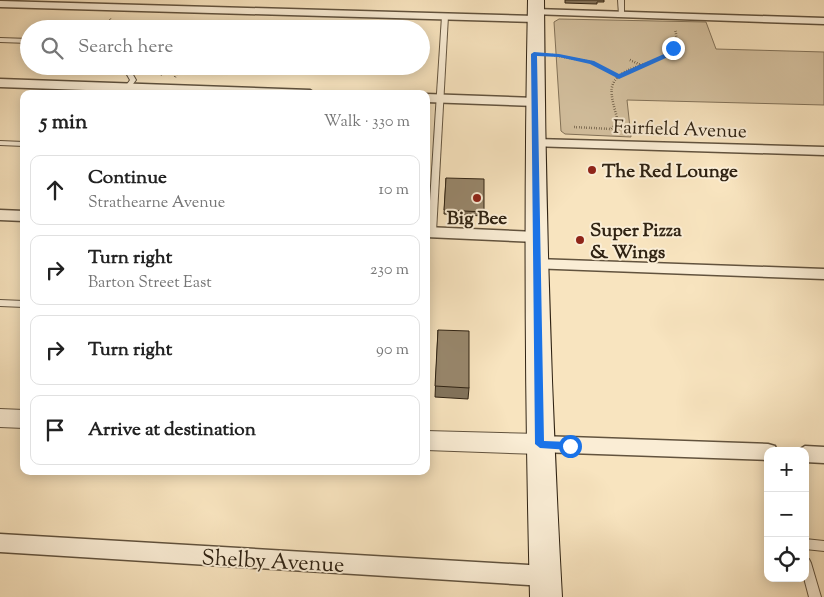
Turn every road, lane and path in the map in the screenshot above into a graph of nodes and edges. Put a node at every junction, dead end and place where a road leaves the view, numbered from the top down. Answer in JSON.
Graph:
{"nodes":[{"id":1,"x":621,"y":0,"type":"edge"},
{"id":2,"x":103,"y":3,"type":"edge"},
{"id":3,"x":0,"y":4,"type":"edge"},
{"id":4,"x":535,"y":10,"type":"edge"},
{"id":5,"x":622,"y":15,"type":"junction"},
{"id":6,"x":445,"y":16,"type":"junction"},
{"id":7,"x":672,"y":17,"type":"junction"},
{"id":8,"x":824,"y":21,"type":"edge"},
{"id":9,"x":0,"y":40,"type":"edge"},
{"id":10,"x":20,"y":41,"type":"edge"},
{"id":11,"x":534,"y":54,"type":"junction"},
{"id":12,"x":630,"y":60,"type":"dead end"},
{"id":13,"x":641,"y":65,"type":"junction"},
{"id":14,"x":130,"y":75,"type":"edge"},
{"id":15,"x":619,"y":77,"type":"junction"},
{"id":16,"x":0,"y":83,"type":"edge"},
{"id":17,"x":128,"y":87,"type":"junction"},
{"id":18,"x":206,"y":90,"type":"edge"},
{"id":19,"x":430,"y":98,"type":"edge"},
{"id":20,"x":440,"y":98,"type":"junction"},
{"id":21,"x":535,"y":102,"type":"junction"},
{"id":22,"x":574,"y":128,"type":"dead end"},
{"id":23,"x":0,"y":143,"type":"edge"},
{"id":24,"x":535,"y":143,"type":"junction"},
{"id":25,"x":20,"y":144,"type":"edge"},
{"id":26,"x":824,"y":151,"type":"edge"},
{"id":27,"x":0,"y":215,"type":"edge"},
{"id":28,"x":20,"y":216,"type":"edge"},
{"id":29,"x":430,"y":220,"type":"edge"},
{"id":30,"x":430,"y":232,"type":"edge"},
{"id":31,"x":536,"y":237,"type":"junction"},
{"id":32,"x":536,"y":264,"type":"junction"},
{"id":33,"x":824,"y":274,"type":"edge"},
{"id":34,"x":0,"y":303,"type":"edge"},
{"id":35,"x":20,"y":304,"type":"edge"},
{"id":36,"x":0,"y":418,"type":"edge"},
{"id":37,"x":20,"y":419,"type":"edge"},
{"id":38,"x":430,"y":440,"type":"edge"},
{"id":39,"x":540,"y":444,"type":"junction"},
{"id":40,"x":764,"y":452,"type":"edge"},
{"id":41,"x":809,"y":454,"type":"edge"},
{"id":42,"x":824,"y":455,"type":"edge"},
{"id":43,"x":0,"y":543,"type":"edge"},
{"id":44,"x":809,"y":544,"type":"edge"},
{"id":45,"x":824,"y":546,"type":"edge"},
{"id":46,"x":809,"y":577,"type":"edge"},
{"id":47,"x":546,"y":586,"type":"edge"},
{"id":48,"x":815,"y":597,"type":"edge"}],
"edges":[{"from":1,"to":5,"type":"lane"},
{"from":2,"to":3,"type":"street"},
{"from":2,"to":6,"type":"street"},
{"from":4,"to":5,"type":"street"},
{"from":4,"to":6,"type":"street"},
{"from":4,"to":11,"type":"main road"},
{"from":5,"to":7,"type":"street"},
{"from":6,"to":20,"type":"lane"},
{"from":7,"to":8,"type":"street"},
{"from":7,"to":13,"type":"path"},
{"from":9,"to":10,"type":"lane"},
{"from":11,"to":15,"type":"path"},
{"from":11,"to":21,"type":"main road"},
{"from":12,"to":13,"type":"path"},
{"from":13,"to":15,"type":"path"},
{"from":14,"to":17,"type":"lane"},
{"from":15,"to":22,"type":"path"},
{"from":16,"to":17,"type":"street"},
{"from":17,"to":18,"type":"street"},
{"from":19,"to":20,"type":"street"},
{"from":20,"to":21,"type":"street"},
{"from":20,"to":29,"type":"lane"},
{"from":21,"to":24,"type":"main road"},
{"from":23,"to":25,"type":"lane"},
{"from":24,"to":26,"type":"street","name":"Fairfield Avenue"},
{"from":24,"to":31,"type":"main road"},
{"from":27,"to":28,"type":"street"},
{"from":30,"to":31,"type":"street"},
{"from":31,"to":32,"type":"main road"},
{"from":32,"to":33,"type":"street"},
{"from":32,"to":39,"type":"main road"},
{"from":34,"to":35,"type":"lane"},
{"from":36,"to":37,"type":"street"},
{"from":38,"to":39,"type":"street"},
{"from":39,"to":40,"type":"street"},
{"from":39,"to":47,"type":"main road"},
{"from":41,"to":42,"type":"street"},
{"from":43,"to":47,"type":"street","name":"Shelby Avenue"},
{"from":44,"to":45,"type":"lane"},
{"from":46,"to":48,"type":"lane"}]}
